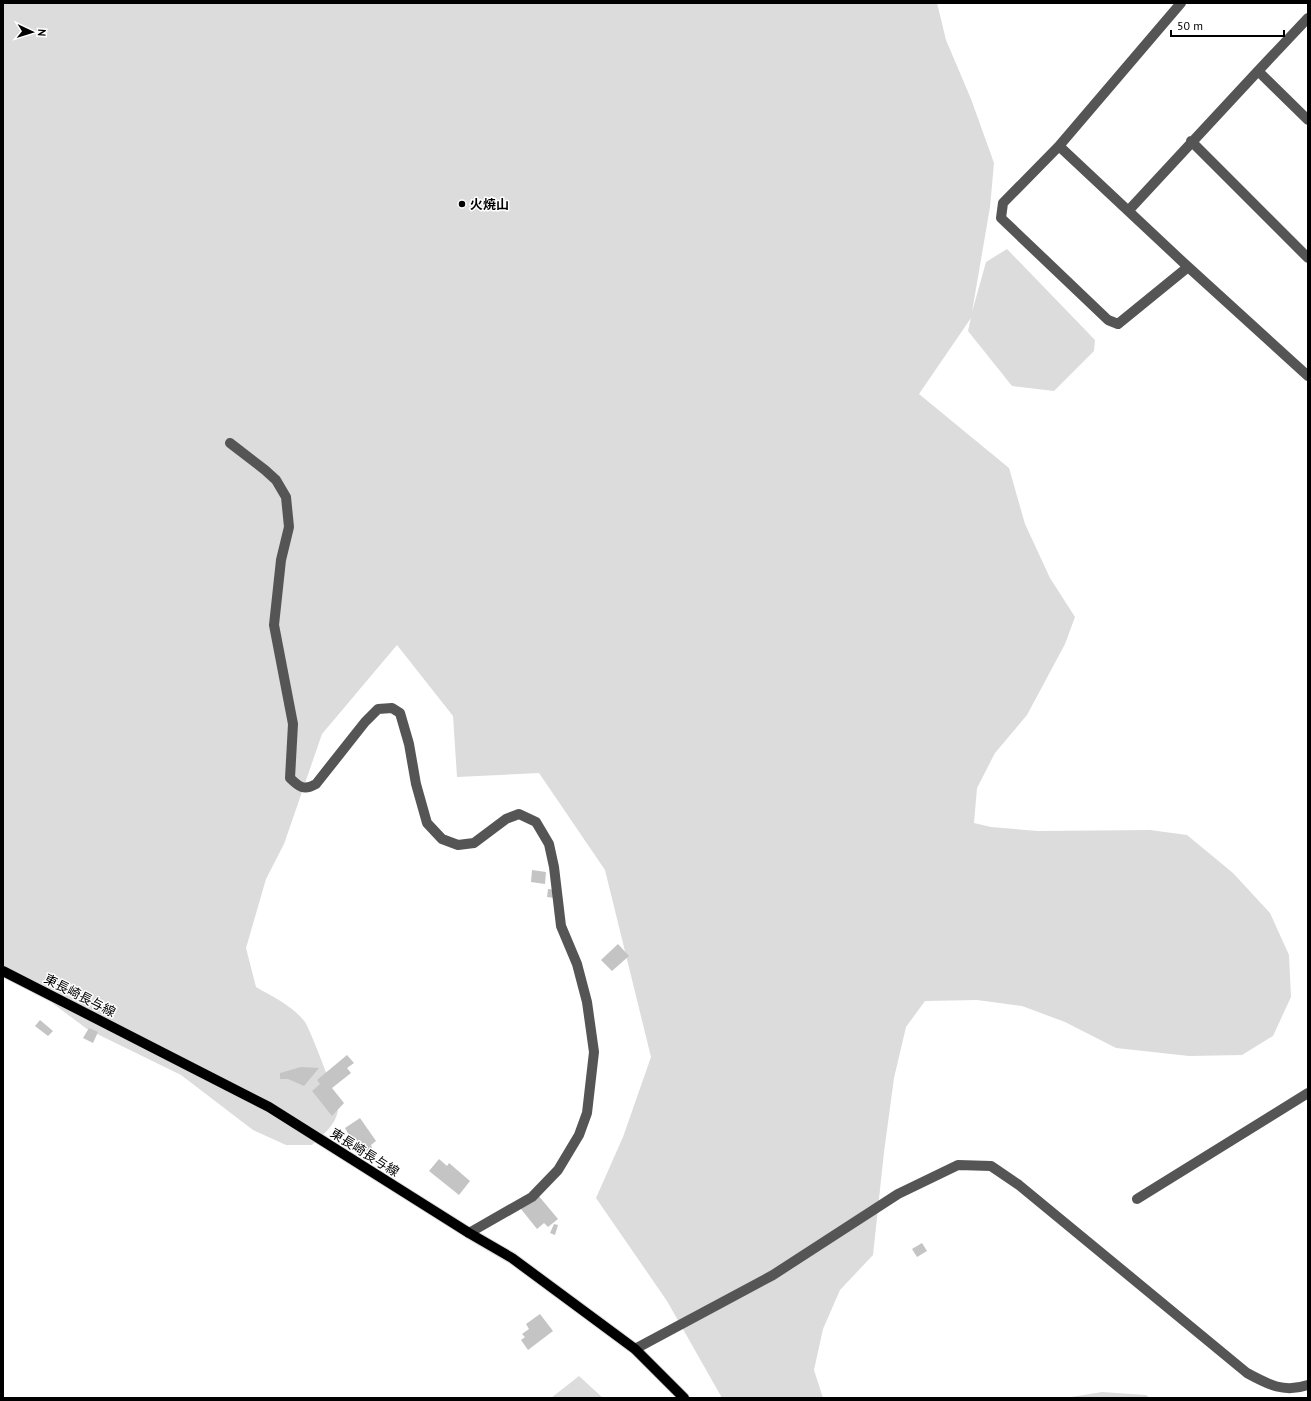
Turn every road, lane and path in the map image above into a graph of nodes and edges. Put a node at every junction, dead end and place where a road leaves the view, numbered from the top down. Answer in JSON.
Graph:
{"nodes":[{"id":1,"x":1182,"y":3,"type":"edge"},
{"id":2,"x":1308,"y":18,"type":"edge"},
{"id":3,"x":1258,"y":71,"type":"junction"},
{"id":4,"x":1308,"y":120,"type":"edge"},
{"id":5,"x":1191,"y":141,"type":"junction"},
{"id":6,"x":1059,"y":146,"type":"junction"},
{"id":7,"x":1129,"y":210,"type":"junction"},
{"id":8,"x":1308,"y":258,"type":"edge"},
{"id":9,"x":1188,"y":267,"type":"junction"},
{"id":10,"x":1308,"y":376,"type":"edge"},
{"id":11,"x":230,"y":443,"type":"dead end"},
{"id":12,"x":3,"y":971,"type":"edge"},
{"id":13,"x":1308,"y":1093,"type":"edge"},
{"id":14,"x":1137,"y":1200,"type":"dead end"},
{"id":15,"x":469,"y":1233,"type":"junction"},
{"id":16,"x":635,"y":1349,"type":"junction"},
{"id":17,"x":1308,"y":1377,"type":"edge"},
{"id":18,"x":1308,"y":1385,"type":"edge"},
{"id":19,"x":1295,"y":1390,"type":"junction"},
{"id":20,"x":684,"y":1398,"type":"edge"}],
"edges":[{"from":1,"to":6,"type":"street"},
{"from":2,"to":3,"type":"street"},
{"from":3,"to":4,"type":"street"},
{"from":3,"to":5,"type":"street"},
{"from":5,"to":7,"type":"street"},
{"from":5,"to":8,"type":"street"},
{"from":6,"to":7,"type":"street"},
{"from":6,"to":9,"type":"street"},
{"from":7,"to":9,"type":"street"},
{"from":9,"to":10,"type":"street"},
{"from":11,"to":15,"type":"street"},
{"from":12,"to":15,"type":"main road","name":"東長崎長与線"},
{"from":13,"to":14,"type":"street"},
{"from":15,"to":16,"type":"main road","name":"東長崎長与線"},
{"from":16,"to":19,"type":"street"},
{"from":16,"to":20,"type":"main road","name":"東長崎長与線"},
{"from":17,"to":19,"type":"street"},
{"from":18,"to":19,"type":"street"}]}
